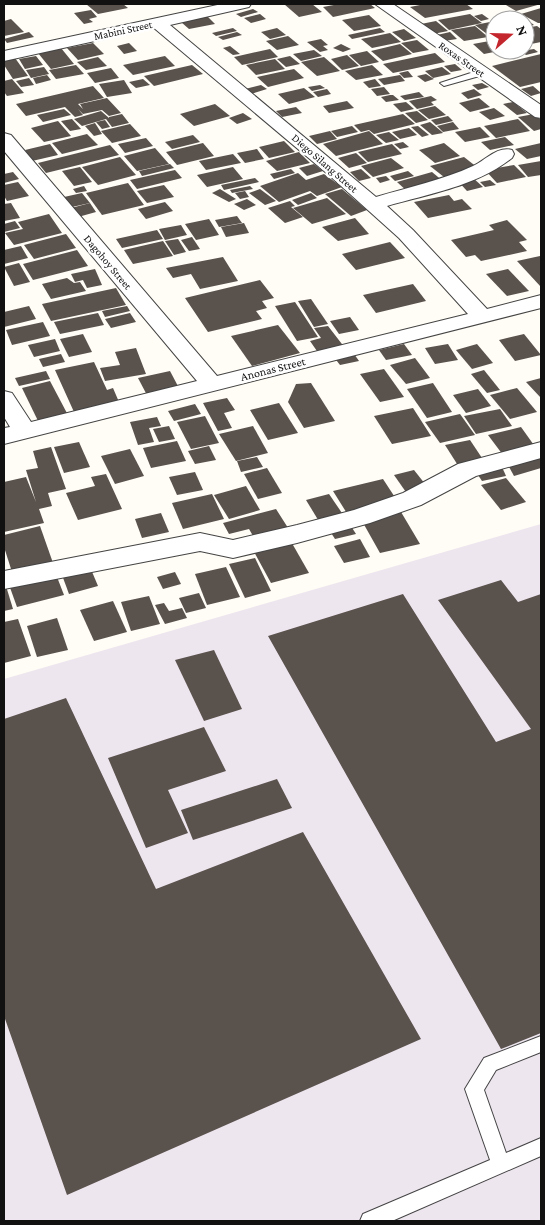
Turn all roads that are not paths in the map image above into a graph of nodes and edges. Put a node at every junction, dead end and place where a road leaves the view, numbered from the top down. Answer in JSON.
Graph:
{"nodes":[{"id":1,"x":243,"y":4,"type":"edge"},
{"id":2,"x":383,"y":4,"type":"edge"},
{"id":3,"x":157,"y":22,"type":"junction"},
{"id":4,"x":4,"y":56,"type":"edge"},
{"id":5,"x":480,"y":73,"type":"junction"},
{"id":6,"x":444,"y":83,"type":"dead end"},
{"id":7,"x":541,"y":113,"type":"edge"},
{"id":8,"x":4,"y":139,"type":"edge"},
{"id":9,"x":505,"y":154,"type":"dead end"},
{"id":10,"x":372,"y":204,"type":"junction"},
{"id":11,"x":541,"y":302,"type":"edge"},
{"id":12,"x":482,"y":316,"type":"junction"},
{"id":13,"x":212,"y":384,"type":"junction"},
{"id":14,"x":4,"y":398,"type":"edge"},
{"id":15,"x":14,"y":433,"type":"edge"},
{"id":16,"x":541,"y":450,"type":"edge"},
{"id":17,"x":4,"y":580,"type":"edge"},
{"id":18,"x":541,"y":1044,"type":"edge"},
{"id":19,"x":541,"y":1147,"type":"edge"},
{"id":20,"x":500,"y":1165,"type":"junction"},
{"id":21,"x":370,"y":1221,"type":"edge"}],
"edges":[{"from":1,"to":3,"type":"street","name":"Mabini Street"},
{"from":2,"to":5,"type":"street","name":"Roxas Street"},
{"from":3,"to":4,"type":"street","name":"Mabini Street"},
{"from":3,"to":10,"type":"street","name":"Diego Silang Street"},
{"from":5,"to":6,"type":"lane"},
{"from":5,"to":7,"type":"street","name":"Roxas Street"},
{"from":8,"to":13,"type":"street","name":"Dagohoy Street"},
{"from":9,"to":10,"type":"street"},
{"from":10,"to":12,"type":"street","name":"Diego Silang Street"},
{"from":11,"to":12,"type":"street","name":"Anonas Street"},
{"from":12,"to":13,"type":"street","name":"Anonas Street"},
{"from":13,"to":15,"type":"street","name":"Anonas Street"},
{"from":14,"to":15,"type":"street"},
{"from":16,"to":17,"type":"street"},
{"from":18,"to":20,"type":"lane"},
{"from":19,"to":20,"type":"lane"},
{"from":20,"to":21,"type":"lane"}]}
